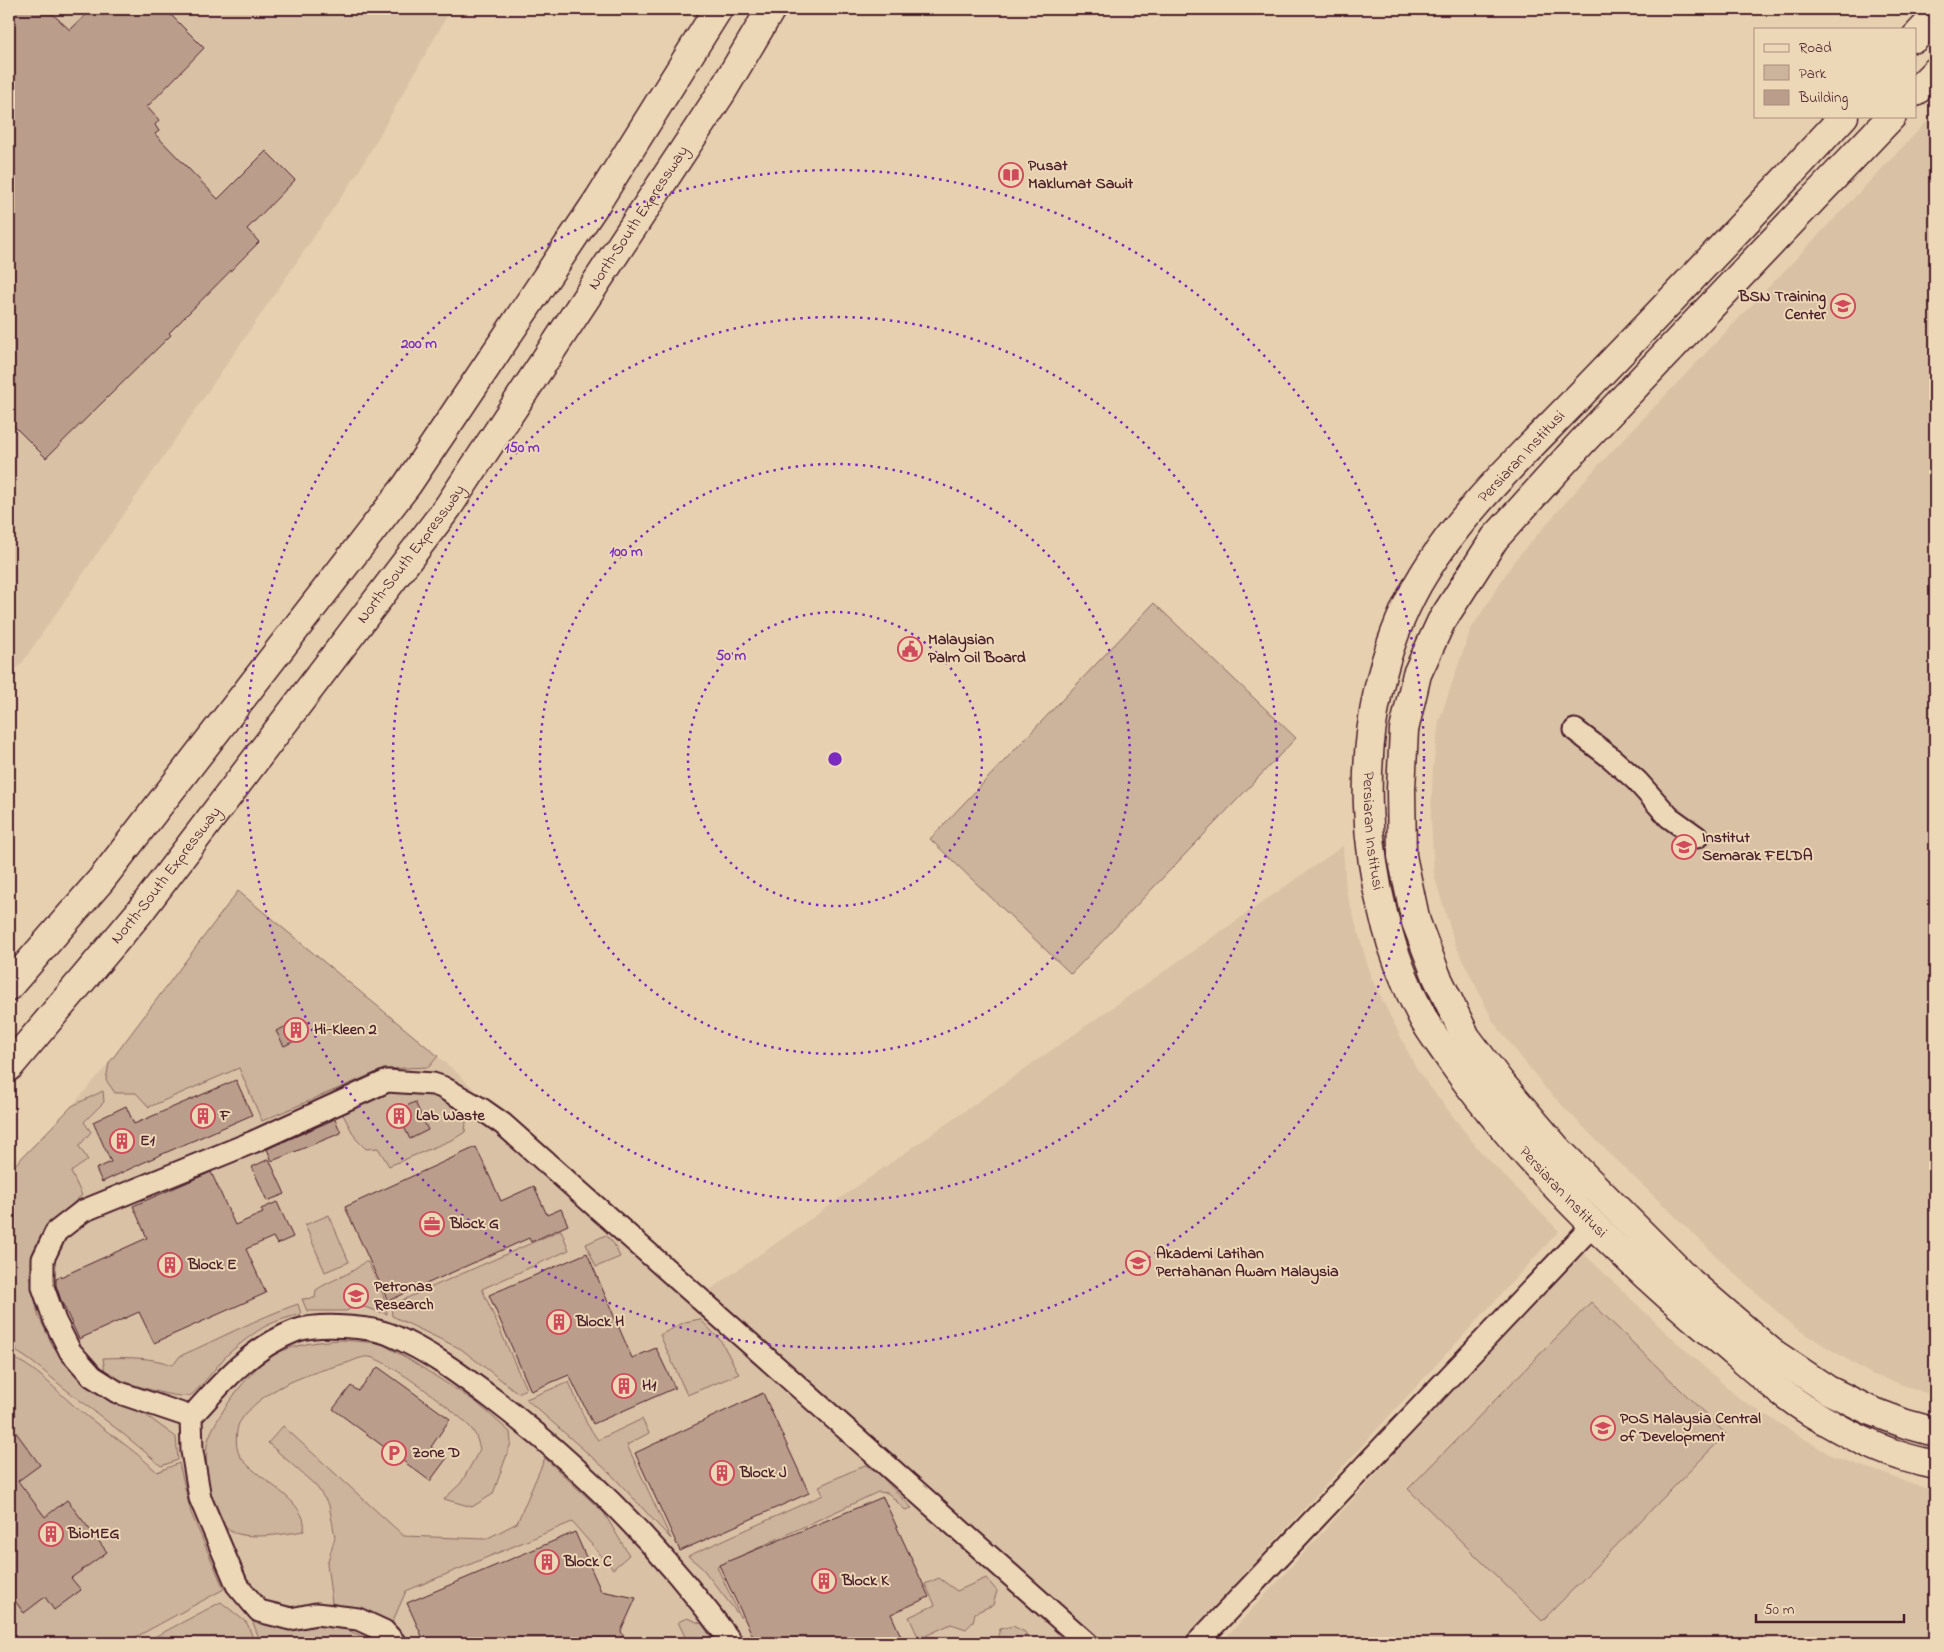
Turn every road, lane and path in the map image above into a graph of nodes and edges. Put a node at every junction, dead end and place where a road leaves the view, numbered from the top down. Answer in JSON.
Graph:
{"nodes":[{"id":1,"x":718,"y":9,"type":"edge"},
{"id":2,"x":771,"y":9,"type":"edge"},
{"id":3,"x":1935,"y":17,"type":"edge"},
{"id":4,"x":1916,"y":37,"type":"edge"},
{"id":5,"x":1935,"y":72,"type":"edge"},
{"id":6,"x":1916,"y":91,"type":"edge"},
{"id":7,"x":1842,"y":118,"type":"edge"},
{"id":8,"x":1890,"y":118,"type":"edge"},
{"id":9,"x":1575,"y":730,"type":"dead end"},
{"id":10,"x":1697,"y":837,"type":"dead end"},
{"id":11,"x":9,"y":986,"type":"edge"},
{"id":12,"x":9,"y":1067,"type":"edge"},
{"id":13,"x":1593,"y":1225,"type":"junction"},
{"id":14,"x":191,"y":1417,"type":"junction"},
{"id":15,"x":1935,"y":1432,"type":"edge"},
{"id":16,"x":1935,"y":1465,"type":"edge"},
{"id":17,"x":395,"y":1643,"type":"edge"},
{"id":18,"x":732,"y":1643,"type":"edge"},
{"id":19,"x":1087,"y":1643,"type":"edge"},
{"id":20,"x":1197,"y":1643,"type":"edge"}],
"edges":[{"from":1,"to":11,"type":"main road"},
{"from":2,"to":12,"type":"main road","name":"North–South Expressway"},
{"from":3,"to":4,"type":"main road"},
{"from":5,"to":6,"type":"main road"},
{"from":7,"to":13,"type":"main road","name":"Persiaran Institusi"},
{"from":8,"to":15,"type":"main road","name":"Persiaran Institusi"},
{"from":9,"to":10,"type":"street"},
{"from":13,"to":16,"type":"main road","name":"Persiaran Institusi"},
{"from":13,"to":20,"type":"street"},
{"from":14,"to":17,"type":"street"},
{"from":14,"to":18,"type":"street"},
{"from":14,"to":19,"type":"street"}]}
